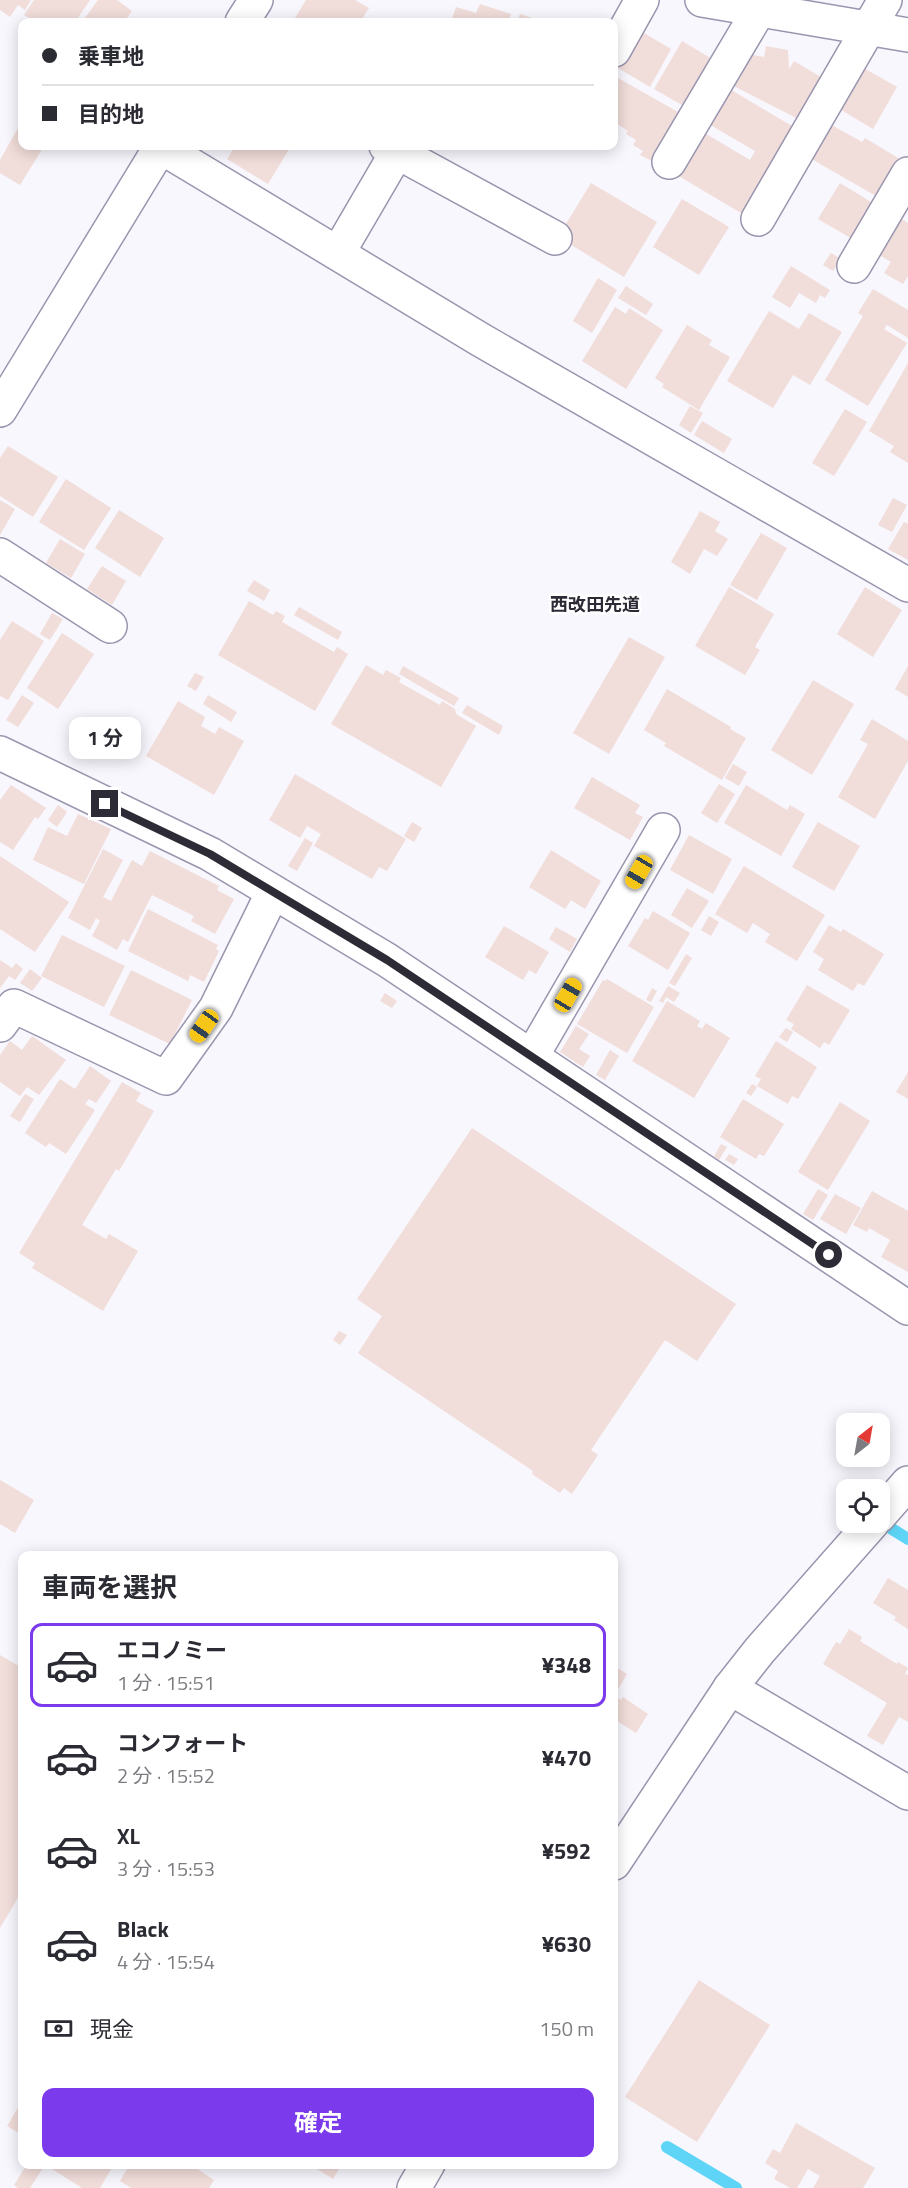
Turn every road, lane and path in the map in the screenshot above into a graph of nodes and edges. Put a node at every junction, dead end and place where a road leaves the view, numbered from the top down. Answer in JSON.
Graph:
{"nodes":[{"id":1,"x":256,"y":0,"type":"edge"},
{"id":2,"x":642,"y":0,"type":"edge"},
{"id":3,"x":702,"y":0,"type":"edge"},
{"id":4,"x":885,"y":0,"type":"edge"},
{"id":5,"x":762,"y":5,"type":"edge"},
{"id":6,"x":245,"y":18,"type":"edge"},
{"id":7,"x":869,"y":28,"type":"junction"},
{"id":8,"x":908,"y":35,"type":"edge"},
{"id":9,"x":618,"y":43,"type":"edge"},
{"id":10,"x":159,"y":150,"type":"edge"},
{"id":11,"x":168,"y":150,"type":"edge"},
{"id":12,"x":390,"y":150,"type":"edge"},
{"id":13,"x":393,"y":150,"type":"edge"},
{"id":14,"x":669,"y":162,"type":"dead end"},
{"id":15,"x":908,"y":174,"type":"edge"},
{"id":16,"x":758,"y":219,"type":"dead end"},
{"id":17,"x":555,"y":238,"type":"dead end"},
{"id":18,"x":338,"y":253,"type":"junction"},
{"id":19,"x":854,"y":266,"type":"dead end"},
{"id":20,"x":0,"y":410,"type":"edge"},
{"id":21,"x":0,"y":555,"type":"edge"},
{"id":22,"x":908,"y":585,"type":"edge"},
{"id":23,"x":110,"y":626,"type":"dead end"},
{"id":24,"x":0,"y":753,"type":"edge"},
{"id":25,"x":663,"y":830,"type":"dead end"},
{"id":26,"x":273,"y":892,"type":"junction"},
{"id":27,"x":0,"y":1025,"type":"edge"},
{"id":28,"x":532,"y":1056,"type":"junction"},
{"id":29,"x":908,"y":1308,"type":"edge"},
{"id":30,"x":908,"y":1483,"type":"edge"},
{"id":31,"x":890,"y":1503,"type":"edge"},
{"id":32,"x":863,"y":1533,"type":"edge"},
{"id":33,"x":730,"y":1688,"type":"junction"},
{"id":34,"x":908,"y":1793,"type":"edge"},
{"id":35,"x":618,"y":1857,"type":"edge"},
{"id":36,"x":425,"y":2169,"type":"edge"},
{"id":37,"x":414,"y":2188,"type":"edge"}],
"edges":[{"from":1,"to":6,"type":"street"},
{"from":2,"to":9,"type":"street"},
{"from":3,"to":5,"type":"street"},
{"from":4,"to":7,"type":"street"},
{"from":5,"to":7,"type":"street"},
{"from":5,"to":14,"type":"street"},
{"from":7,"to":8,"type":"street"},
{"from":7,"to":16,"type":"street"},
{"from":10,"to":20,"type":"street"},
{"from":11,"to":18,"type":"street"},
{"from":12,"to":18,"type":"street"},
{"from":13,"to":17,"type":"street"},
{"from":15,"to":19,"type":"street"},
{"from":18,"to":22,"type":"street"},
{"from":21,"to":23,"type":"street"},
{"from":24,"to":26,"type":"street"},
{"from":25,"to":28,"type":"street"},
{"from":26,"to":27,"type":"street"},
{"from":26,"to":28,"type":"street"},
{"from":28,"to":29,"type":"street"},
{"from":30,"to":31,"type":"street"},
{"from":32,"to":33,"type":"street"},
{"from":33,"to":34,"type":"street"},
{"from":33,"to":35,"type":"street"},
{"from":36,"to":37,"type":"street"}]}
